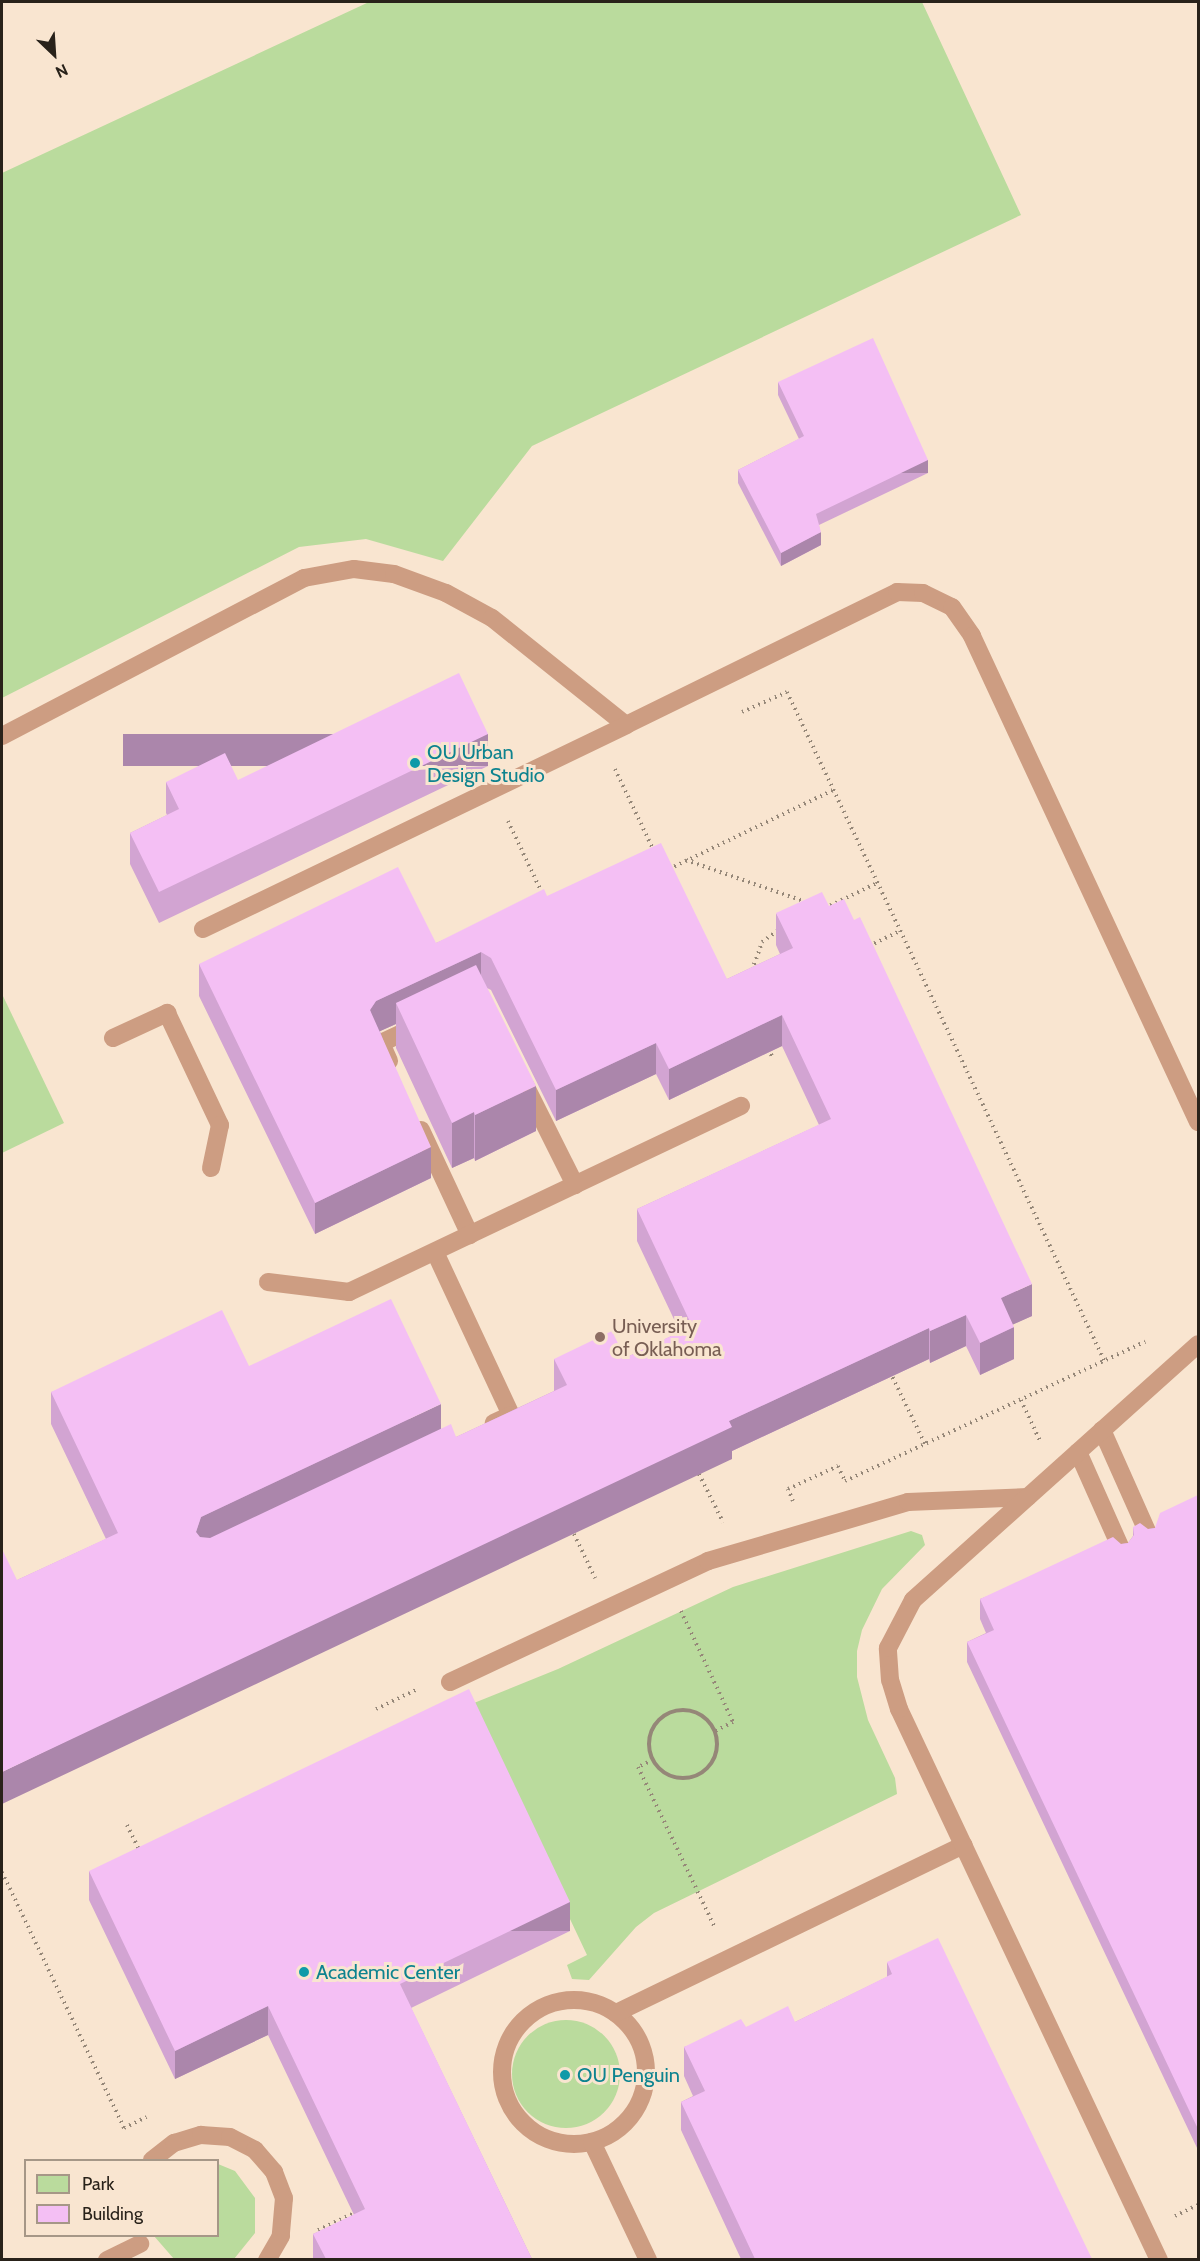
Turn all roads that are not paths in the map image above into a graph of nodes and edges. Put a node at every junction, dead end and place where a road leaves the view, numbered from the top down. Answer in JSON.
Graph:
{"nodes":[{"id":1,"x":626,"y":725,"type":"junction"},
{"id":2,"x":2,"y":736,"type":"edge"},
{"id":3,"x":203,"y":928,"type":"dead end"},
{"id":4,"x":441,"y":1014,"type":"edge"},
{"id":5,"x":113,"y":1038,"type":"dead end"},
{"id":6,"x":518,"y":1069,"type":"edge"},
{"id":7,"x":396,"y":1075,"type":"edge"},
{"id":8,"x":741,"y":1106,"type":"dead end"},
{"id":9,"x":415,"y":1118,"type":"edge"},
{"id":10,"x":1198,"y":1122,"type":"edge"},
{"id":11,"x":211,"y":1168,"type":"dead end"},
{"id":12,"x":575,"y":1185,"type":"junction"},
{"id":13,"x":470,"y":1235,"type":"junction"},
{"id":14,"x":435,"y":1251,"type":"junction"},
{"id":15,"x":268,"y":1282,"type":"dead end"},
{"id":16,"x":1198,"y":1344,"type":"edge"},
{"id":17,"x":480,"y":1430,"type":"edge"},
{"id":18,"x":1102,"y":1430,"type":"junction"},
{"id":19,"x":1078,"y":1452,"type":"junction"},
{"id":20,"x":1028,"y":1497,"type":"junction"},
{"id":21,"x":1150,"y":1538,"type":"edge"},
{"id":22,"x":1123,"y":1553,"type":"edge"},
{"id":23,"x":450,"y":1682,"type":"dead end"},
{"id":24,"x":963,"y":1845,"type":"junction"},
{"id":25,"x":616,"y":2013,"type":"junction"},
{"id":26,"x":592,"y":2142,"type":"junction"},
{"id":27,"x":153,"y":2159,"type":"edge"},
{"id":28,"x":142,"y":2246,"type":"edge"},
{"id":29,"x":107,"y":2259,"type":"edge"},
{"id":30,"x":267,"y":2259,"type":"edge"},
{"id":31,"x":648,"y":2259,"type":"edge"},
{"id":32,"x":1159,"y":2259,"type":"edge"}],
"edges":[{"from":1,"to":2,"type":"lane"},
{"from":1,"to":3,"type":"lane"},
{"from":1,"to":10,"type":"lane"},
{"from":4,"to":7,"type":"lane"},
{"from":5,"to":11,"type":"lane"},
{"from":6,"to":12,"type":"lane"},
{"from":8,"to":12,"type":"lane"},
{"from":9,"to":13,"type":"lane"},
{"from":12,"to":13,"type":"lane"},
{"from":13,"to":14,"type":"lane"},
{"from":14,"to":15,"type":"lane"},
{"from":14,"to":17,"type":"lane"},
{"from":16,"to":18,"type":"lane"},
{"from":18,"to":19,"type":"lane"},
{"from":18,"to":21,"type":"lane"},
{"from":19,"to":20,"type":"lane"},
{"from":19,"to":22,"type":"lane"},
{"from":20,"to":23,"type":"lane"},
{"from":20,"to":24,"type":"lane"},
{"from":24,"to":25,"type":"lane"},
{"from":24,"to":32,"type":"lane"},
{"from":25,"to":26,"type":"lane"},
{"from":25,"to":26,"type":"lane"},
{"from":26,"to":31,"type":"lane"},
{"from":27,"to":30,"type":"lane"},
{"from":28,"to":29,"type":"lane"}]}
